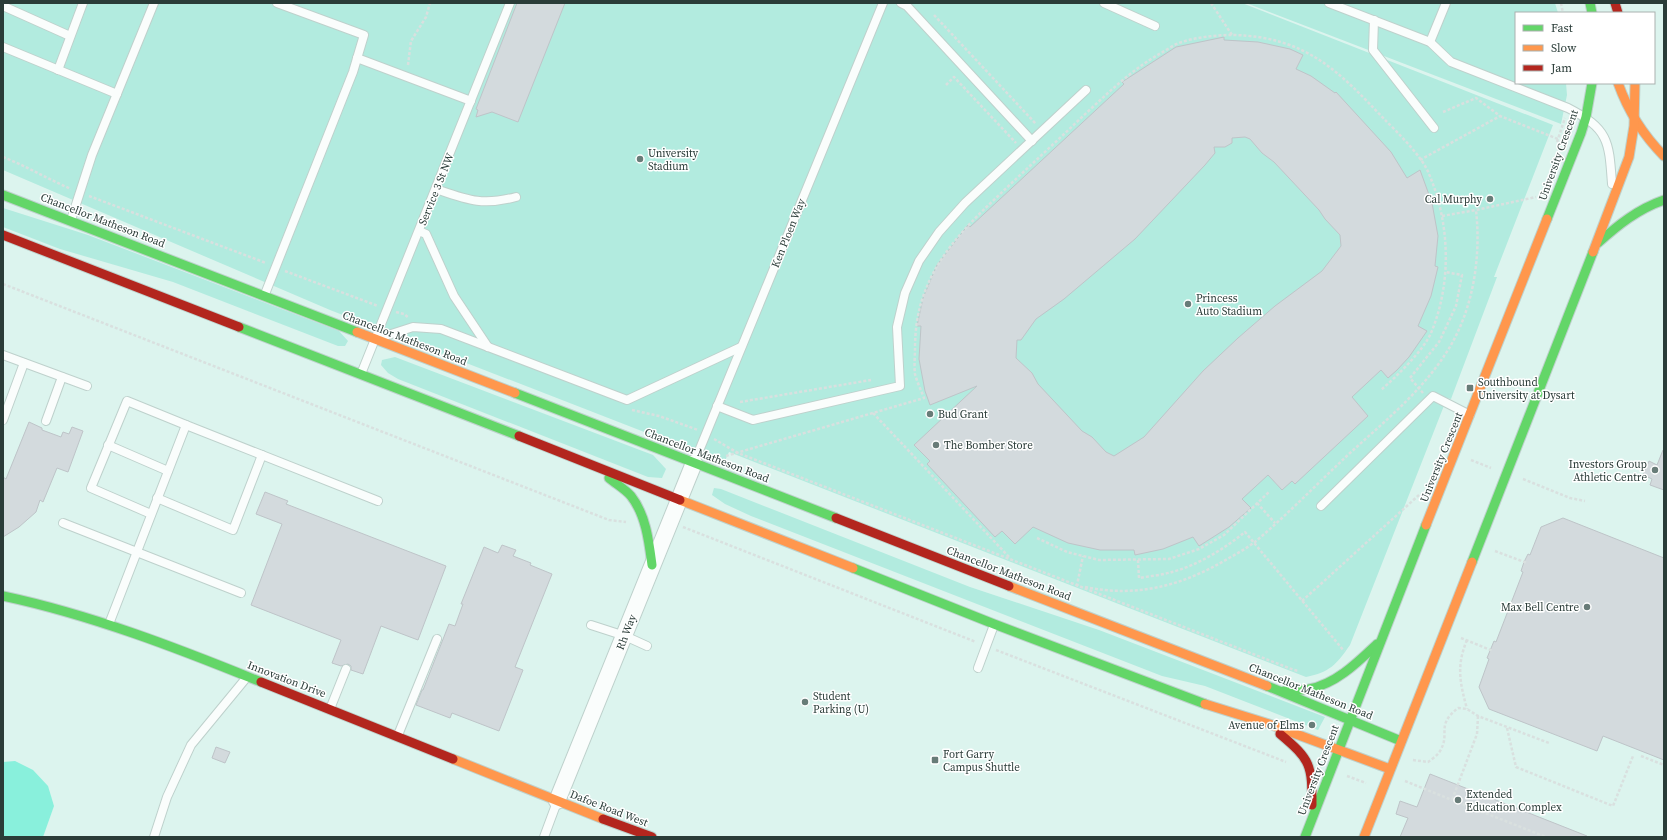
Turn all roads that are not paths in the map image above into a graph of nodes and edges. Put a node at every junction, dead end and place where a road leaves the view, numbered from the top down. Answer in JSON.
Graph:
{"nodes":[{"id":1,"x":83,"y":3,"type":"edge"},
{"id":2,"x":154,"y":3,"type":"edge"},
{"id":3,"x":277,"y":3,"type":"edge"},
{"id":4,"x":510,"y":3,"type":"edge"},
{"id":5,"x":883,"y":3,"type":"edge"},
{"id":6,"x":901,"y":3,"type":"edge"},
{"id":7,"x":1104,"y":3,"type":"edge"},
{"id":8,"x":1329,"y":3,"type":"edge"},
{"id":9,"x":1446,"y":3,"type":"edge"},
{"id":10,"x":3,"y":6,"type":"edge"},
{"id":11,"x":1374,"y":20,"type":"junction"},
{"id":12,"x":1155,"y":26,"type":"dead end"},
{"id":13,"x":70,"y":36,"type":"junction"},
{"id":14,"x":1430,"y":42,"type":"junction"},
{"id":15,"x":3,"y":47,"type":"edge"},
{"id":16,"x":357,"y":58,"type":"junction"},
{"id":17,"x":58,"y":70,"type":"junction"},
{"id":18,"x":1592,"y":84,"type":"edge"},
{"id":19,"x":1618,"y":84,"type":"edge"},
{"id":20,"x":1635,"y":84,"type":"edge"},
{"id":21,"x":1086,"y":90,"type":"dead end"},
{"id":22,"x":117,"y":94,"type":"junction"},
{"id":23,"x":471,"y":101,"type":"junction"},
{"id":24,"x":1586,"y":117,"type":"junction"},
{"id":25,"x":1635,"y":119,"type":"junction"},
{"id":26,"x":1434,"y":128,"type":"dead end"},
{"id":27,"x":1032,"y":141,"type":"junction"},
{"id":28,"x":1664,"y":156,"type":"edge"},
{"id":29,"x":436,"y":189,"type":"junction"},
{"id":30,"x":3,"y":195,"type":"edge"},
{"id":31,"x":516,"y":197,"type":"dead end"},
{"id":32,"x":1614,"y":199,"type":"junction"},
{"id":33,"x":1664,"y":200,"type":"edge"},
{"id":34,"x":70,"y":221,"type":"junction"},
{"id":35,"x":419,"y":231,"type":"junction"},
{"id":36,"x":3,"y":235,"type":"edge"},
{"id":37,"x":1596,"y":245,"type":"junction"},
{"id":38,"x":265,"y":295,"type":"junction"},
{"id":39,"x":375,"y":339,"type":"junction"},
{"id":40,"x":488,"y":347,"type":"junction"},
{"id":41,"x":741,"y":348,"type":"junction"},
{"id":42,"x":3,"y":355,"type":"edge"},
{"id":43,"x":24,"y":363,"type":"junction"},
{"id":44,"x":361,"y":374,"type":"junction"},
{"id":45,"x":62,"y":377,"type":"junction"},
{"id":46,"x":87,"y":386,"type":"dead end"},
{"id":47,"x":717,"y":406,"type":"junction"},
{"id":48,"x":1470,"y":415,"type":"junction"},
{"id":49,"x":3,"y":420,"type":"edge"},
{"id":50,"x":46,"y":421,"type":"dead end"},
{"id":51,"x":186,"y":425,"type":"junction"},
{"id":52,"x":108,"y":445,"type":"junction"},
{"id":53,"x":262,"y":455,"type":"junction"},
{"id":54,"x":694,"y":463,"type":"junction"},
{"id":55,"x":592,"y":465,"type":"junction"},
{"id":56,"x":168,"y":471,"type":"junction"},
{"id":57,"x":158,"y":498,"type":"junction"},
{"id":58,"x":679,"y":499,"type":"junction"},
{"id":59,"x":378,"y":501,"type":"dead end"},
{"id":60,"x":1321,"y":506,"type":"dead end"},
{"id":61,"x":151,"y":514,"type":"junction"},
{"id":62,"x":63,"y":523,"type":"dead end"},
{"id":63,"x":136,"y":553,"type":"junction"},
{"id":64,"x":652,"y":565,"type":"junction"},
{"id":65,"x":241,"y":593,"type":"dead end"},
{"id":66,"x":3,"y":596,"type":"edge"},
{"id":67,"x":109,"y":624,"type":"junction"},
{"id":68,"x":994,"y":624,"type":"junction"},
{"id":69,"x":591,"y":625,"type":"dead end"},
{"id":70,"x":625,"y":636,"type":"junction"},
{"id":71,"x":437,"y":639,"type":"dead end"},
{"id":72,"x":1382,"y":639,"type":"junction"},
{"id":73,"x":647,"y":646,"type":"dead end"},
{"id":74,"x":978,"y":668,"type":"dead end"},
{"id":75,"x":346,"y":669,"type":"dead end"},
{"id":76,"x":247,"y":677,"type":"junction"},
{"id":77,"x":1280,"y":691,"type":"junction"},
{"id":78,"x":330,"y":709,"type":"junction"},
{"id":79,"x":1350,"y":720,"type":"junction"},
{"id":80,"x":1269,"y":724,"type":"junction"},
{"id":81,"x":398,"y":736,"type":"junction"},
{"id":82,"x":1401,"y":741,"type":"junction"},
{"id":83,"x":1339,"y":749,"type":"junction"},
{"id":84,"x":1390,"y":769,"type":"junction"},
{"id":85,"x":557,"y":801,"type":"junction"},
{"id":86,"x":1312,"y":819,"type":"junction"},
{"id":87,"x":154,"y":837,"type":"edge"},
{"id":88,"x":544,"y":837,"type":"edge"},
{"id":89,"x":652,"y":837,"type":"edge"},
{"id":90,"x":1305,"y":837,"type":"edge"},
{"id":91,"x":1364,"y":837,"type":"edge"}],
"edges":[{"from":1,"to":13,"type":"lane"},
{"from":2,"to":22,"type":"lane"},
{"from":3,"to":16,"type":"lane"},
{"from":4,"to":23,"type":"lane","name":"Service 3 St NW"},
{"from":5,"to":41,"type":"lane","name":"Ken Ploen Way"},
{"from":6,"to":27,"type":"lane"},
{"from":7,"to":12,"type":"lane"},
{"from":8,"to":11,"type":"lane"},
{"from":9,"to":14,"type":"lane"},
{"from":10,"to":13,"type":"lane"},
{"from":11,"to":14,"type":"lane"},
{"from":11,"to":26,"type":"lane"},
{"from":13,"to":17,"type":"lane"},
{"from":14,"to":24,"type":"lane"},
{"from":15,"to":17,"type":"lane"},
{"from":16,"to":23,"type":"lane"},
{"from":16,"to":38,"type":"lane"},
{"from":17,"to":22,"type":"lane"},
{"from":18,"to":24,"type":"main road","name":"University Crescent"},
{"from":19,"to":25,"type":"main road"},
{"from":20,"to":25,"type":"main road"},
{"from":21,"to":27,"type":"lane"},
{"from":22,"to":34,"type":"lane"},
{"from":23,"to":29,"type":"lane","name":"Service 3 St NW"},
{"from":24,"to":32,"type":"lane"},
{"from":24,"to":48,"type":"main road","name":"University Crescent"},
{"from":25,"to":28,"type":"main road"},
{"from":25,"to":32,"type":"main road"},
{"from":27,"to":47,"type":"lane"},
{"from":29,"to":31,"type":"lane"},
{"from":29,"to":35,"type":"lane","name":"Service 3 St NW"},
{"from":30,"to":34,"type":"main road","name":"Chancellor Matheson Road"},
{"from":32,"to":37,"type":"main road"},
{"from":33,"to":37,"type":"main road"},
{"from":34,"to":38,"type":"main road","name":"Chancellor Matheson Road"},
{"from":35,"to":39,"type":"lane","name":"Service 3 St NW"},
{"from":35,"to":40,"type":"lane"},
{"from":36,"to":44,"type":"main road"},
{"from":37,"to":82,"type":"main road"},
{"from":38,"to":39,"type":"main road","name":"Chancellor Matheson Road"},
{"from":39,"to":40,"type":"lane"},
{"from":39,"to":44,"type":"lane","name":"Service 3 St NW"},
{"from":39,"to":54,"type":"main road","name":"Chancellor Matheson Road"},
{"from":40,"to":41,"type":"lane"},
{"from":41,"to":47,"type":"lane","name":"Ken Ploen Way"},
{"from":42,"to":43,"type":"lane"},
{"from":43,"to":45,"type":"lane"},
{"from":43,"to":49,"type":"lane"},
{"from":44,"to":55,"type":"main road"},
{"from":45,"to":46,"type":"lane"},
{"from":45,"to":50,"type":"lane"},
{"from":47,"to":54,"type":"lane","name":"Ken Ploen Way"},
{"from":48,"to":60,"type":"lane"},
{"from":48,"to":72,"type":"main road","name":"University Crescent"},
{"from":51,"to":52,"type":"lane"},
{"from":51,"to":53,"type":"lane"},
{"from":51,"to":56,"type":"lane"},
{"from":52,"to":56,"type":"lane"},
{"from":52,"to":61,"type":"lane"},
{"from":53,"to":57,"type":"lane"},
{"from":53,"to":59,"type":"lane"},
{"from":54,"to":58,"type":"street","name":"Rh Way"},
{"from":54,"to":77,"type":"main road","name":"Chancellor Matheson Road"},
{"from":55,"to":58,"type":"main road"},
{"from":55,"to":64,"type":"main road"},
{"from":56,"to":57,"type":"lane"},
{"from":57,"to":61,"type":"lane"},
{"from":58,"to":64,"type":"street","name":"Rh Way"},
{"from":58,"to":68,"type":"main road"},
{"from":61,"to":63,"type":"lane"},
{"from":62,"to":63,"type":"lane"},
{"from":63,"to":65,"type":"lane"},
{"from":63,"to":67,"type":"lane"},
{"from":64,"to":70,"type":"street","name":"Rh Way"},
{"from":66,"to":67,"type":"main road","name":"Innovation Drive"},
{"from":67,"to":76,"type":"main road","name":"Innovation Drive"},
{"from":68,"to":74,"type":"lane"},
{"from":68,"to":80,"type":"main road"},
{"from":69,"to":70,"type":"lane"},
{"from":70,"to":73,"type":"lane"},
{"from":70,"to":85,"type":"street","name":"Rh Way"},
{"from":71,"to":81,"type":"lane"},
{"from":72,"to":77,"type":"main road"},
{"from":72,"to":79,"type":"main road","name":"University Crescent"},
{"from":75,"to":78,"type":"lane"},
{"from":76,"to":78,"type":"main road","name":"Innovation Drive"},
{"from":76,"to":87,"type":"lane"},
{"from":77,"to":79,"type":"main road","name":"Chancellor Matheson Road"},
{"from":78,"to":81,"type":"main road","name":"Innovation Drive"},
{"from":79,"to":82,"type":"main road","name":"Chancellor Matheson Road"},
{"from":79,"to":83,"type":"main road","name":"University Crescent"},
{"from":80,"to":83,"type":"main road"},
{"from":80,"to":86,"type":"main road"},
{"from":81,"to":85,"type":"main road","name":"Innovation Drive"},
{"from":82,"to":84,"type":"main road"},
{"from":83,"to":84,"type":"main road"},
{"from":83,"to":86,"type":"main road","name":"University Crescent"},
{"from":84,"to":91,"type":"main road"},
{"from":85,"to":88,"type":"lane"},
{"from":85,"to":89,"type":"main road","name":"Dafoe Road West"},
{"from":86,"to":90,"type":"main road","name":"University Crescent"}]}
